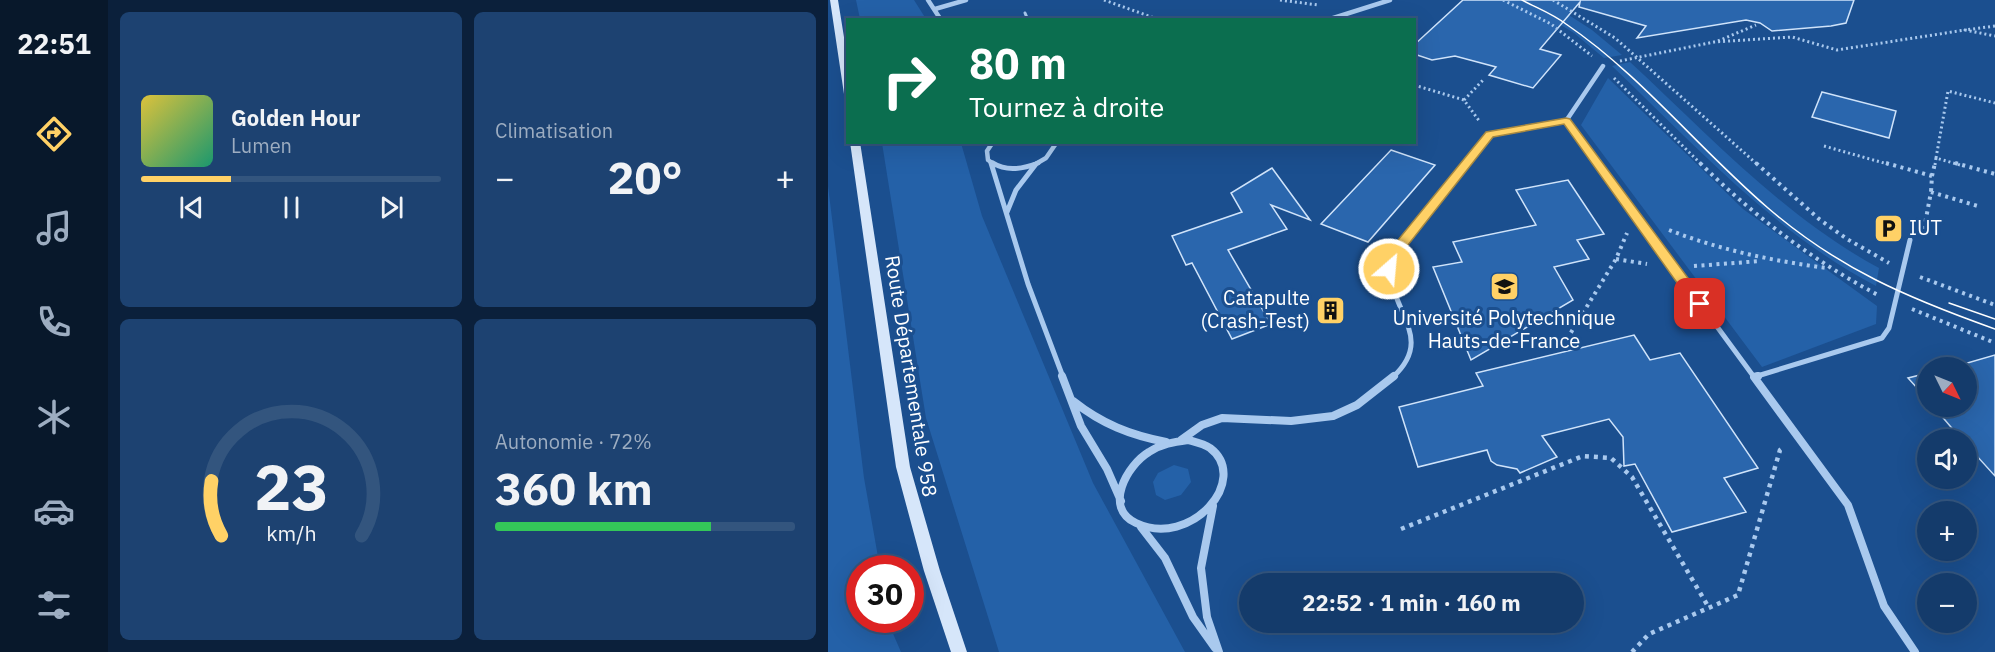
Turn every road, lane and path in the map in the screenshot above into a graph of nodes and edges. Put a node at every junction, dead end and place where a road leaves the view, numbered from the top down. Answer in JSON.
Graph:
{"nodes":[{"id":1,"x":834,"y":0,"type":"edge"},
{"id":2,"x":928,"y":0,"type":"edge"},
{"id":3,"x":966,"y":0,"type":"edge"},
{"id":4,"x":1104,"y":0,"type":"edge"},
{"id":5,"x":1280,"y":0,"type":"edge"},
{"id":6,"x":1390,"y":0,"type":"edge"},
{"id":7,"x":1503,"y":0,"type":"edge"},
{"id":8,"x":1553,"y":0,"type":"edge"},
{"id":9,"x":1319,"y":5,"type":"dead end"},
{"id":10,"x":935,"y":9,"type":"junction"},
{"id":11,"x":1025,"y":13,"type":"dead end"},
{"id":12,"x":940,"y":18,"type":"edge"},
{"id":13,"x":1027,"y":18,"type":"edge"},
{"id":14,"x":1154,"y":18,"type":"edge"},
{"id":15,"x":1333,"y":18,"type":"edge"},
{"id":16,"x":1756,"y":25,"type":"dead end"},
{"id":17,"x":1995,"y":26,"type":"edge"},
{"id":18,"x":1965,"y":30,"type":"junction"},
{"id":19,"x":1995,"y":36,"type":"edge"},
{"id":20,"x":1714,"y":42,"type":"junction"},
{"id":21,"x":1635,"y":57,"type":"junction"},
{"id":22,"x":1603,"y":66,"type":"junction"},
{"id":23,"x":1484,"y":79,"type":"dead end"},
{"id":24,"x":846,"y":81,"type":"edge"},
{"id":25,"x":1416,"y":86,"type":"edge"},
{"id":26,"x":1464,"y":100,"type":"junction"},
{"id":27,"x":1995,"y":103,"type":"edge"},
{"id":28,"x":1566,"y":121,"type":"junction"},
{"id":29,"x":1490,"y":134,"type":"junction"},
{"id":30,"x":855,"y":144,"type":"edge"},
{"id":31,"x":984,"y":144,"type":"edge"},
{"id":32,"x":992,"y":144,"type":"edge"},
{"id":33,"x":1057,"y":144,"type":"edge"},
{"id":34,"x":1824,"y":146,"type":"dead end"},
{"id":35,"x":987,"y":154,"type":"junction"},
{"id":36,"x":1936,"y":158,"type":"junction"},
{"id":37,"x":991,"y":163,"type":"junction"},
{"id":38,"x":1037,"y":163,"type":"junction"},
{"id":39,"x":1995,"y":174,"type":"edge"},
{"id":40,"x":1932,"y":176,"type":"junction"},
{"id":41,"x":1931,"y":192,"type":"junction"},
{"id":42,"x":1981,"y":207,"type":"dead end"},
{"id":43,"x":1007,"y":212,"type":"junction"},
{"id":44,"x":1923,"y":234,"type":"dead end"},
{"id":45,"x":1910,"y":240,"type":"dead end"},
{"id":46,"x":1616,"y":259,"type":"dead end"},
{"id":47,"x":1766,"y":260,"type":"dead end"},
{"id":48,"x":1673,"y":268,"type":"junction"},
{"id":49,"x":1903,"y":270,"type":"junction"},
{"id":50,"x":1895,"y":302,"type":"junction"},
{"id":51,"x":1995,"y":305,"type":"edge"},
{"id":52,"x":1995,"y":343,"type":"edge"},
{"id":53,"x":1754,"y":378,"type":"junction"},
{"id":54,"x":1071,"y":399,"type":"junction"},
{"id":55,"x":1796,"y":436,"type":"junction"},
{"id":56,"x":1181,"y":440,"type":"junction"},
{"id":57,"x":1166,"y":442,"type":"junction"},
{"id":58,"x":1121,"y":501,"type":"junction"},
{"id":59,"x":1214,"y":504,"type":"junction"},
{"id":60,"x":1141,"y":526,"type":"junction"},
{"id":61,"x":1401,"y":529,"type":"dead end"},
{"id":62,"x":1709,"y":608,"type":"junction"},
{"id":63,"x":958,"y":650,"type":"edge"},
{"id":64,"x":1219,"y":652,"type":"edge"},
{"id":65,"x":1632,"y":652,"type":"edge"},
{"id":66,"x":1915,"y":652,"type":"edge"}],
"edges":[{"from":1,"to":24,"type":"main road"},
{"from":2,"to":10,"type":"street"},
{"from":3,"to":10,"type":"street"},
{"from":4,"to":14,"type":"path"},
{"from":5,"to":9,"type":"path"},
{"from":6,"to":15,"type":"street"},
{"from":7,"to":22,"type":"path"},
{"from":8,"to":21,"type":"path"},
{"from":10,"to":12,"type":"street"},
{"from":11,"to":13,"type":"lane"},
{"from":16,"to":20,"type":"path"},
{"from":17,"to":18,"type":"path"},
{"from":18,"to":19,"type":"path"},
{"from":18,"to":20,"type":"path"},
{"from":20,"to":21,"type":"path"},
{"from":21,"to":49,"type":"path"},
{"from":22,"to":28,"type":"street"},
{"from":22,"to":50,"type":"path"},
{"from":23,"to":26,"type":"path"},
{"from":25,"to":26,"type":"path"},
{"from":26,"to":29,"type":"path"},
{"from":27,"to":36,"type":"path"},
{"from":28,"to":29,"type":"street"},
{"from":28,"to":48,"type":"street"},
{"from":29,"to":56,"type":"street"},
{"from":30,"to":63,"type":"main road","name":"Route Départementale 958"},
{"from":31,"to":35,"type":"street"},
{"from":32,"to":35,"type":"street"},
{"from":33,"to":38,"type":"street"},
{"from":34,"to":40,"type":"path"},
{"from":35,"to":37,"type":"street"},
{"from":36,"to":39,"type":"path"},
{"from":36,"to":40,"type":"path"},
{"from":37,"to":38,"type":"street"},
{"from":37,"to":43,"type":"street"},
{"from":38,"to":43,"type":"street"},
{"from":40,"to":41,"type":"path"},
{"from":41,"to":42,"type":"path"},
{"from":41,"to":44,"type":"path"},
{"from":43,"to":54,"type":"street"},
{"from":45,"to":49,"type":"street"},
{"from":46,"to":48,"type":"path"},
{"from":47,"to":48,"type":"path"},
{"from":48,"to":53,"type":"street"},
{"from":49,"to":50,"type":"street"},
{"from":49,"to":51,"type":"path"},
{"from":50,"to":52,"type":"path"},
{"from":50,"to":53,"type":"street"},
{"from":53,"to":55,"type":"street"},
{"from":54,"to":57,"type":"street"},
{"from":54,"to":58,"type":"street"},
{"from":55,"to":62,"type":"path"},
{"from":55,"to":66,"type":"street"},
{"from":56,"to":57,"type":"street"},
{"from":56,"to":59,"type":"street"},
{"from":57,"to":58,"type":"street"},
{"from":58,"to":60,"type":"street"},
{"from":59,"to":60,"type":"street"},
{"from":59,"to":64,"type":"street"},
{"from":60,"to":64,"type":"street"},
{"from":61,"to":62,"type":"path"},
{"from":62,"to":65,"type":"path"}]}
